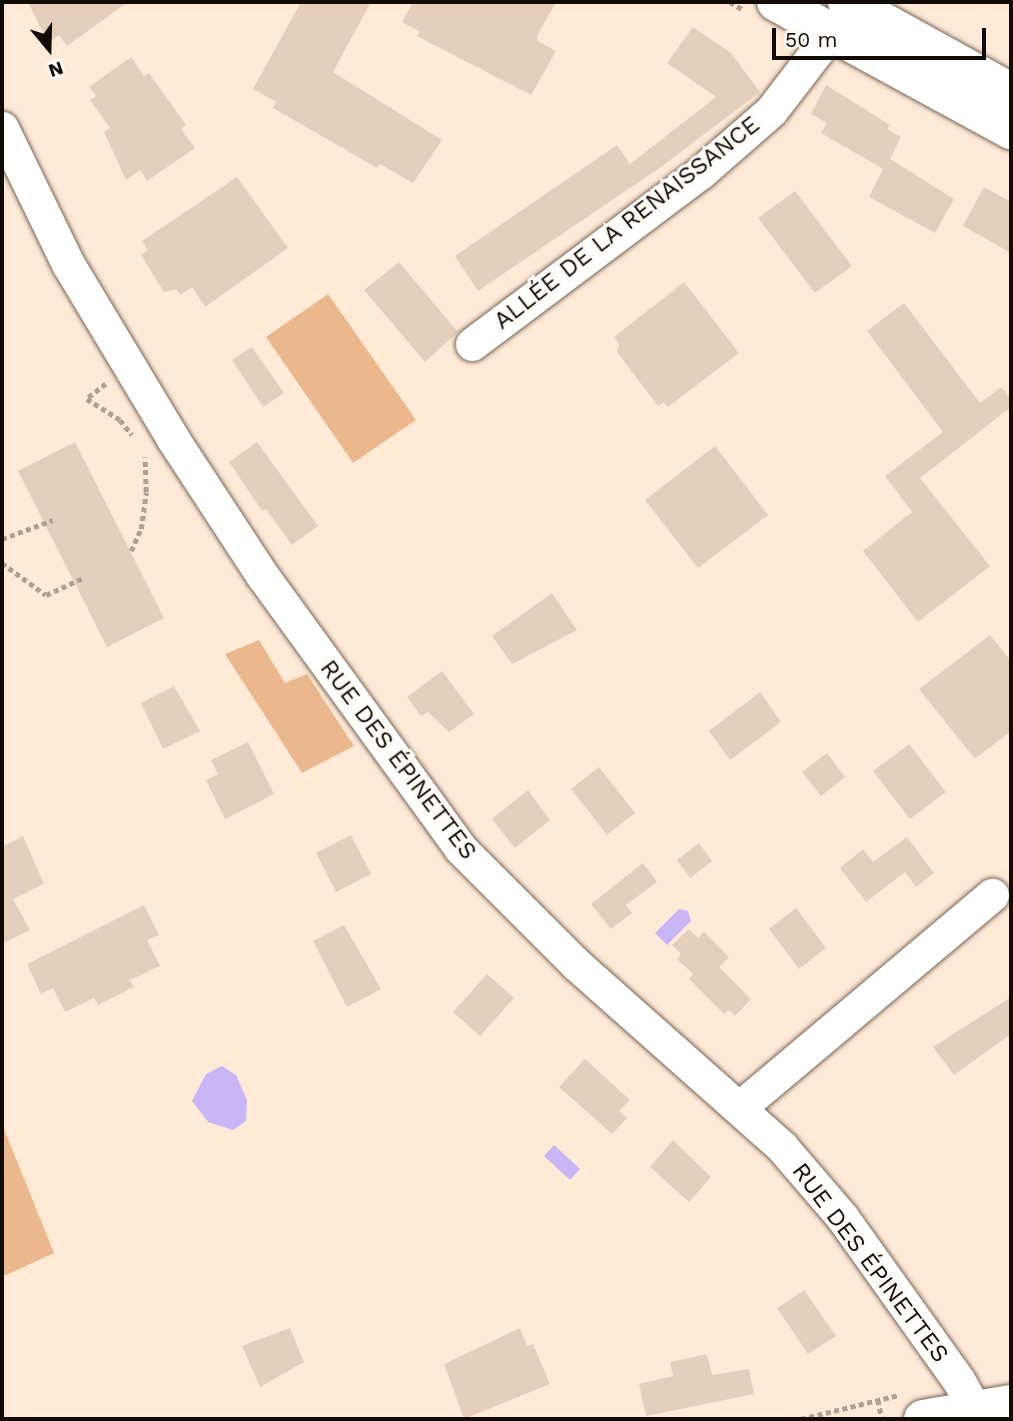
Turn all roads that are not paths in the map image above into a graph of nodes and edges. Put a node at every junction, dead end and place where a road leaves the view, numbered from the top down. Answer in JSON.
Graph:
{"nodes":[{"id":1,"x":776,"y":2,"type":"edge"},
{"id":2,"x":836,"y":16,"type":"edge"},
{"id":3,"x":1011,"y":92,"type":"edge"},
{"id":4,"x":2,"y":128,"type":"edge"},
{"id":5,"x":1011,"y":130,"type":"edge"},
{"id":6,"x":472,"y":344,"type":"dead end"},
{"id":7,"x":992,"y":895,"type":"dead end"},
{"id":8,"x":739,"y":1108,"type":"junction"},
{"id":9,"x":989,"y":1411,"type":"edge"},
{"id":10,"x":923,"y":1419,"type":"edge"}],
"edges":[{"from":1,"to":2,"type":"main road"},
{"from":2,"to":3,"type":"main road"},
{"from":2,"to":5,"type":"main road"},
{"from":2,"to":6,"type":"street","name":"ALLÉE DE LA RENAISSANCE"},
{"from":4,"to":8,"type":"street","name":"RUE DES ÉPINETTES"},
{"from":7,"to":8,"type":"street"},
{"from":8,"to":9,"type":"street","name":"RUE DES ÉPINETTES"},
{"from":9,"to":10,"type":"main road"}]}
